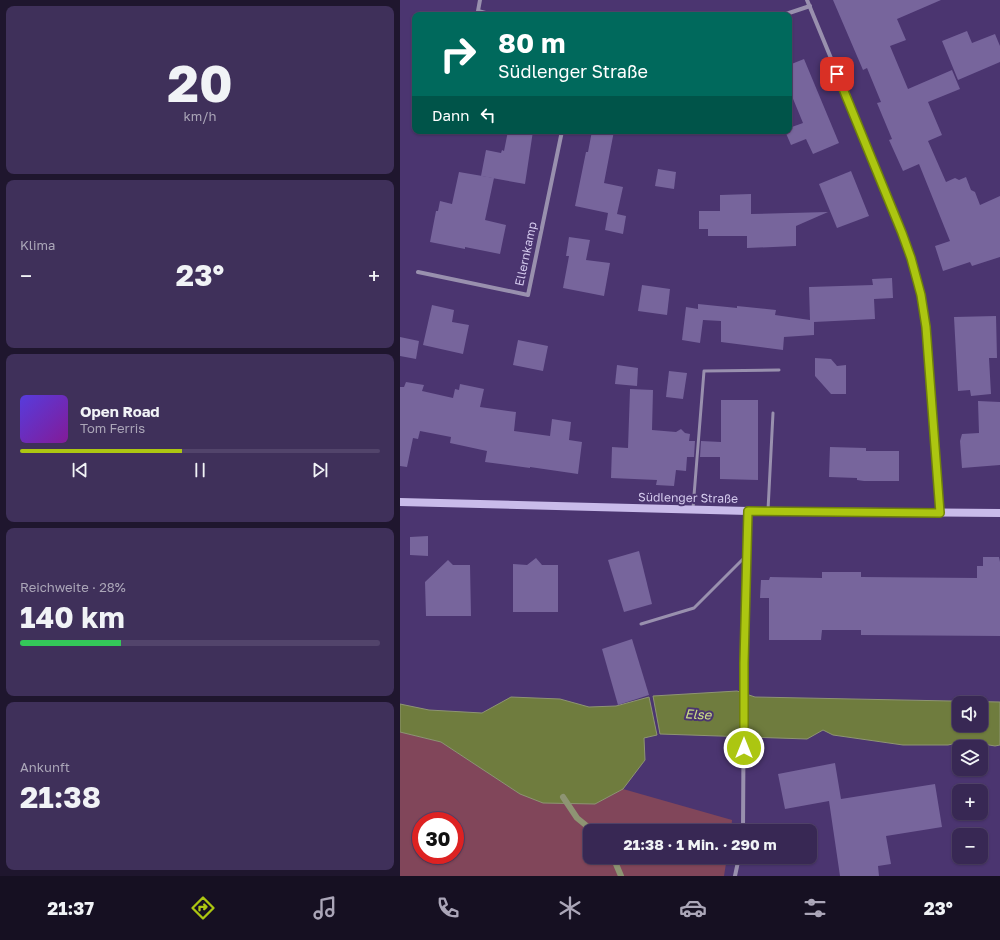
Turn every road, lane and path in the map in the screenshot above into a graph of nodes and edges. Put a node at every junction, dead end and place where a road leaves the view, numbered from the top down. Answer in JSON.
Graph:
{"nodes":[{"id":1,"x":480,"y":0,"type":"edge"},
{"id":2,"x":807,"y":0,"type":"edge"},
{"id":3,"x":810,"y":6,"type":"junction"},
{"id":4,"x":482,"y":12,"type":"edge"},
{"id":5,"x":792,"y":12,"type":"edge"},
{"id":6,"x":561,"y":134,"type":"edge"},
{"id":7,"x":418,"y":272,"type":"dead end"},
{"id":8,"x":779,"y":370,"type":"dead end"},
{"id":9,"x":773,"y":413,"type":"dead end"},
{"id":10,"x":400,"y":502,"type":"edge"},
{"id":11,"x":692,"y":510,"type":"junction"},
{"id":12,"x":748,"y":511,"type":"junction"},
{"id":13,"x":768,"y":512,"type":"junction"},
{"id":14,"x":940,"y":513,"type":"junction"},
{"id":15,"x":1000,"y":513,"type":"edge"},
{"id":16,"x":747,"y":555,"type":"junction"},
{"id":17,"x":641,"y":624,"type":"dead end"},
{"id":18,"x":743,"y":824,"type":"edge"},
{"id":19,"x":738,"y":864,"type":"edge"},
{"id":20,"x":735,"y":876,"type":"edge"}],
"edges":[{"from":1,"to":4,"type":"street"},
{"from":2,"to":3,"type":"street"},
{"from":3,"to":5,"type":"street"},
{"from":3,"to":14,"type":"street"},
{"from":6,"to":7,"type":"street","name":"Ellernkamp"},
{"from":8,"to":11,"type":"lane"},
{"from":9,"to":13,"type":"lane"},
{"from":10,"to":11,"type":"main road","name":"Südlenger Straße"},
{"from":11,"to":12,"type":"main road","name":"Südlenger Straße"},
{"from":12,"to":13,"type":"main road","name":"Südlenger Straße"},
{"from":12,"to":16,"type":"street"},
{"from":13,"to":14,"type":"main road","name":"Südlenger Straße"},
{"from":14,"to":15,"type":"main road","name":"Südlenger Straße"},
{"from":16,"to":17,"type":"lane"},
{"from":16,"to":18,"type":"street"},
{"from":19,"to":20,"type":"street"}]}
